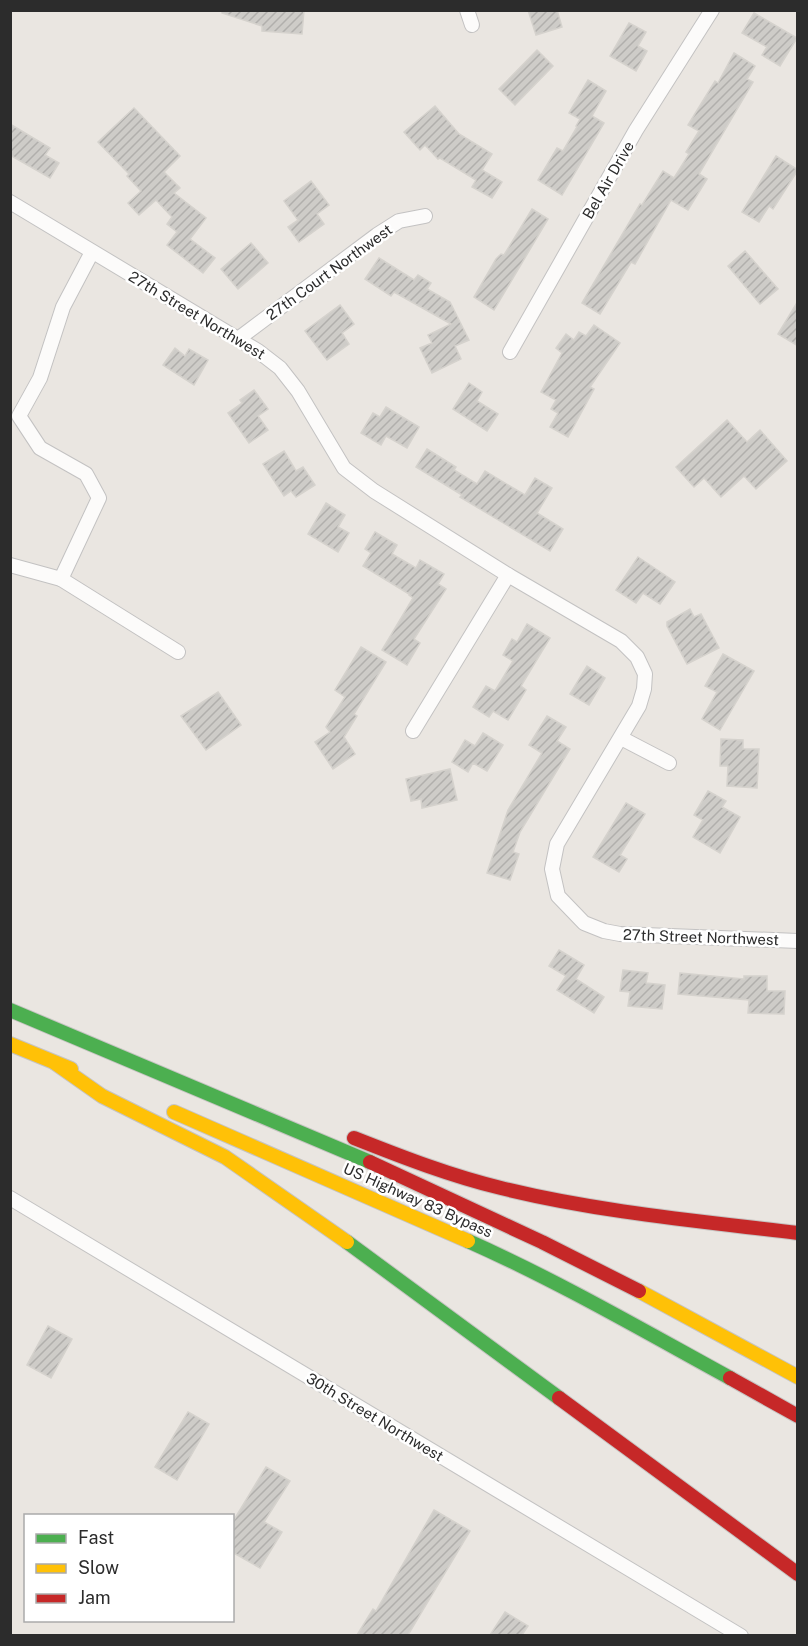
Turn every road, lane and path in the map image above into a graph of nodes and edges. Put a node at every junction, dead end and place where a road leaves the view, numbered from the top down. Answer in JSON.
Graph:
{"nodes":[{"id":1,"x":467,"y":10,"type":"edge"},
{"id":2,"x":712,"y":10,"type":"edge"},
{"id":3,"x":472,"y":25,"type":"dead end"},
{"id":4,"x":10,"y":202,"type":"edge"},
{"id":5,"x":424,"y":216,"type":"dead end"},
{"id":6,"x":92,"y":252,"type":"junction"},
{"id":7,"x":238,"y":339,"type":"junction"},
{"id":8,"x":510,"y":352,"type":"dead end"},
{"id":9,"x":10,"y":565,"type":"edge"},
{"id":10,"x":508,"y":575,"type":"junction"},
{"id":11,"x":61,"y":579,"type":"junction"},
{"id":12,"x":178,"y":652,"type":"dead end"},
{"id":13,"x":413,"y":731,"type":"dead end"},
{"id":14,"x":621,"y":738,"type":"junction"},
{"id":15,"x":669,"y":763,"type":"dead end"},
{"id":16,"x":798,"y":941,"type":"edge"},
{"id":17,"x":10,"y":1010,"type":"edge"},
{"id":18,"x":10,"y":1044,"type":"edge"},
{"id":19,"x":111,"y":1052,"type":"junction"},
{"id":20,"x":55,"y":1063,"type":"junction"},
{"id":21,"x":111,"y":1085,"type":"dead end"},
{"id":22,"x":262,"y":1101,"type":"dead end"},
{"id":23,"x":162,"y":1107,"type":"dead end"},
{"id":24,"x":343,"y":1134,"type":"dead end"},
{"id":25,"x":10,"y":1198,"type":"edge"},
{"id":26,"x":798,"y":1233,"type":"edge"},
{"id":27,"x":798,"y":1377,"type":"edge"},
{"id":28,"x":798,"y":1416,"type":"edge"},
{"id":29,"x":798,"y":1574,"type":"edge"},
{"id":30,"x":741,"y":1635,"type":"edge"}],
"edges":[{"from":1,"to":3,"type":"street"},
{"from":2,"to":8,"type":"street","name":"Bel Air Drive"},
{"from":4,"to":6,"type":"street","name":"27th Street Northwest"},
{"from":5,"to":7,"type":"street","name":"27th Court Northwest"},
{"from":6,"to":7,"type":"street","name":"27th Street Northwest"},
{"from":6,"to":11,"type":"street"},
{"from":7,"to":10,"type":"street","name":"27th Street Northwest"},
{"from":9,"to":11,"type":"street"},
{"from":10,"to":13,"type":"street"},
{"from":10,"to":14,"type":"street"},
{"from":11,"to":12,"type":"street"},
{"from":14,"to":15,"type":"street"},
{"from":14,"to":16,"type":"street","name":"27th Street Northwest"},
{"from":17,"to":19,"type":"highway","name":"US Highway 83 Bypass"},
{"from":18,"to":20,"type":"highway"},
{"from":19,"to":22,"type":"highway"},
{"from":19,"to":27,"type":"highway","name":"US Highway 83 Bypass"},
{"from":20,"to":21,"type":"highway"},
{"from":20,"to":29,"type":"highway"},
{"from":23,"to":28,"type":"highway","name":"US Highway 83 Bypass"},
{"from":24,"to":26,"type":"highway"},
{"from":25,"to":30,"type":"street","name":"30th Street Northwest"}]}
